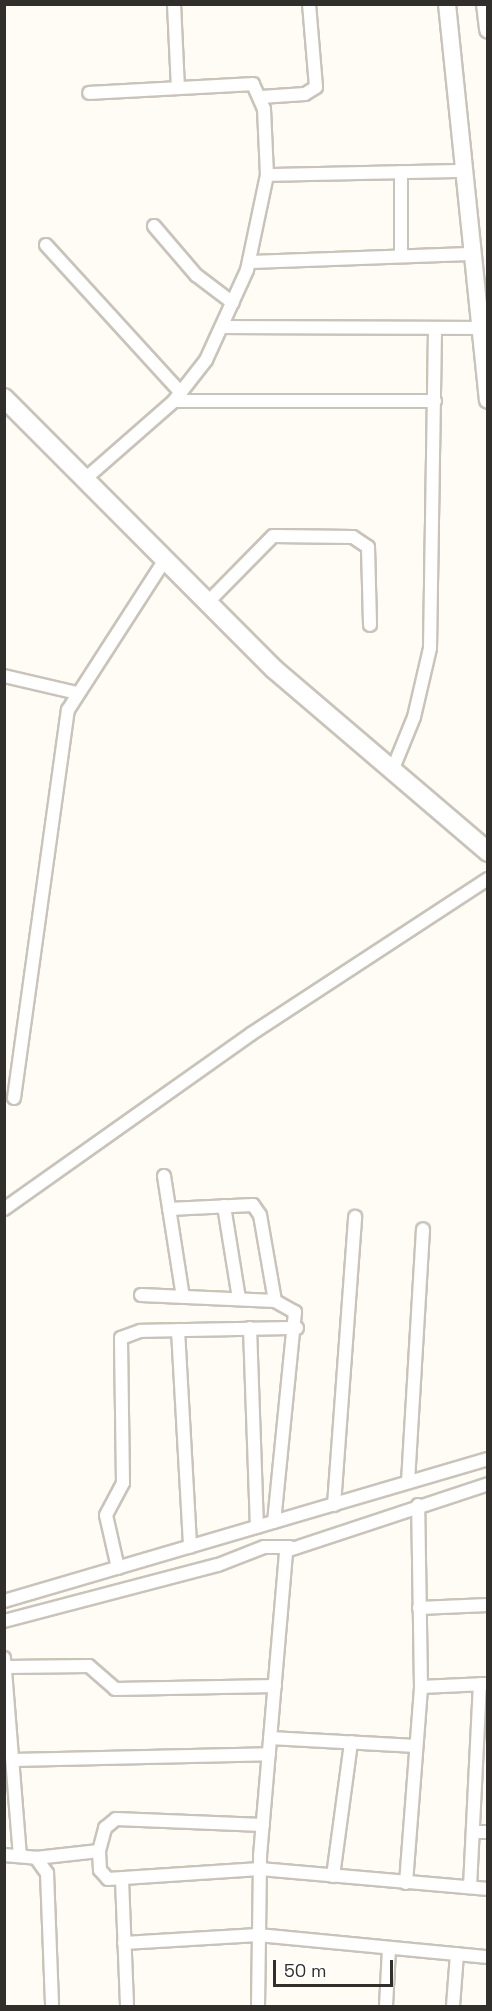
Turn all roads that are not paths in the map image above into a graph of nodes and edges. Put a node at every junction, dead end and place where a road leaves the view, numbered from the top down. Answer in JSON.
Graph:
{"nodes":[{"id":1,"x":174,"y":4,"type":"edge"},
{"id":2,"x":309,"y":4,"type":"edge"},
{"id":3,"x":447,"y":4,"type":"edge"},
{"id":4,"x":485,"y":4,"type":"edge"},
{"id":5,"x":488,"y":30,"type":"edge"},
{"id":6,"x":178,"y":88,"type":"junction"},
{"id":7,"x":89,"y":93,"type":"dead end"},
{"id":8,"x":261,"y":97,"type":"junction"},
{"id":9,"x":463,"y":171,"type":"junction"},
{"id":10,"x":401,"y":172,"type":"junction"},
{"id":11,"x":267,"y":176,"type":"junction"},
{"id":12,"x":154,"y":226,"type":"dead end"},
{"id":13,"x":46,"y":245,"type":"dead end"},
{"id":14,"x":470,"y":254,"type":"junction"},
{"id":15,"x":401,"y":256,"type":"junction"},
{"id":16,"x":250,"y":262,"type":"junction"},
{"id":17,"x":233,"y":303,"type":"junction"},
{"id":18,"x":223,"y":327,"type":"junction"},
{"id":19,"x":435,"y":328,"type":"junction"},
{"id":20,"x":480,"y":328,"type":"junction"},
{"id":21,"x":178,"y":397,"type":"junction"},
{"id":22,"x":4,"y":398,"type":"edge"},
{"id":23,"x":488,"y":400,"type":"edge"},
{"id":24,"x":435,"y":401,"type":"junction"},
{"id":25,"x":84,"y":479,"type":"junction"},
{"id":26,"x":164,"y":561,"type":"junction"},
{"id":27,"x":207,"y":603,"type":"junction"},
{"id":28,"x":370,"y":625,"type":"dead end"},
{"id":29,"x":4,"y":676,"type":"edge"},
{"id":30,"x":77,"y":693,"type":"junction"},
{"id":31,"x":392,"y":771,"type":"junction"},
{"id":32,"x":488,"y":852,"type":"edge"},
{"id":33,"x":488,"y":879,"type":"edge"},
{"id":34,"x":4,"y":1060,"type":"edge"},
{"id":35,"x":19,"y":1062,"type":"junction"},
{"id":36,"x":14,"y":1098,"type":"dead end"},
{"id":37,"x":164,"y":1176,"type":"dead end"},
{"id":38,"x":224,"y":1206,"type":"junction"},
{"id":39,"x":4,"y":1209,"type":"edge"},
{"id":40,"x":169,"y":1209,"type":"junction"},
{"id":41,"x":356,"y":1217,"type":"dead end"},
{"id":42,"x":423,"y":1229,"type":"dead end"},
{"id":43,"x":141,"y":1295,"type":"dead end"},
{"id":44,"x":183,"y":1297,"type":"junction"},
{"id":45,"x":239,"y":1299,"type":"junction"},
{"id":46,"x":275,"y":1301,"type":"junction"},
{"id":47,"x":250,"y":1328,"type":"junction"},
{"id":48,"x":297,"y":1328,"type":"junction"},
{"id":49,"x":178,"y":1330,"type":"junction"},
{"id":50,"x":488,"y":1459,"type":"edge"},
{"id":51,"x":408,"y":1482,"type":"junction"},
{"id":52,"x":488,"y":1484,"type":"edge"},
{"id":53,"x":334,"y":1504,"type":"junction"},
{"id":54,"x":418,"y":1505,"type":"junction"},
{"id":55,"x":274,"y":1522,"type":"junction"},
{"id":56,"x":257,"y":1527,"type":"junction"},
{"id":57,"x":190,"y":1547,"type":"junction"},
{"id":58,"x":290,"y":1547,"type":"junction"},
{"id":59,"x":118,"y":1568,"type":"junction"},
{"id":60,"x":4,"y":1601,"type":"edge"},
{"id":61,"x":488,"y":1605,"type":"edge"},
{"id":62,"x":419,"y":1608,"type":"junction"},
{"id":63,"x":4,"y":1621,"type":"edge"},
{"id":64,"x":5,"y":1663,"type":"edge"},
{"id":65,"x":484,"y":1684,"type":"edge"},
{"id":66,"x":275,"y":1686,"type":"junction"},
{"id":67,"x":420,"y":1687,"type":"junction"},
{"id":68,"x":270,"y":1738,"type":"junction"},
{"id":69,"x":351,"y":1742,"type":"junction"},
{"id":70,"x":416,"y":1746,"type":"junction"},
{"id":71,"x":269,"y":1754,"type":"junction"},
{"id":72,"x":483,"y":1754,"type":"edge"},
{"id":73,"x":13,"y":1760,"type":"junction"},
{"id":74,"x":263,"y":1825,"type":"junction"},
{"id":75,"x":474,"y":1832,"type":"junction"},
{"id":76,"x":488,"y":1832,"type":"edge"},
{"id":77,"x":99,"y":1851,"type":"junction"},
{"id":78,"x":20,"y":1855,"type":"junction"},
{"id":79,"x":4,"y":1856,"type":"edge"},
{"id":80,"x":36,"y":1858,"type":"junction"},
{"id":81,"x":260,"y":1869,"type":"junction"},
{"id":82,"x":333,"y":1876,"type":"junction"},
{"id":83,"x":122,"y":1880,"type":"junction"},
{"id":84,"x":406,"y":1882,"type":"junction"},
{"id":85,"x":470,"y":1887,"type":"junction"},
{"id":86,"x":488,"y":1889,"type":"edge"},
{"id":87,"x":258,"y":1935,"type":"junction"},
{"id":88,"x":124,"y":1943,"type":"junction"},
{"id":89,"x":389,"y":1948,"type":"junction"},
{"id":90,"x":457,"y":1954,"type":"junction"},
{"id":91,"x":488,"y":1957,"type":"edge"},
{"id":92,"x":52,"y":2007,"type":"edge"},
{"id":93,"x":127,"y":2007,"type":"edge"},
{"id":94,"x":258,"y":2007,"type":"edge"},
{"id":95,"x":386,"y":2007,"type":"edge"},
{"id":96,"x":453,"y":2007,"type":"edge"}],
"edges":[{"from":1,"to":6,"type":"street"},
{"from":2,"to":8,"type":"street"},
{"from":3,"to":9,"type":"street"},
{"from":4,"to":5,"type":"street"},
{"from":6,"to":7,"type":"street"},
{"from":6,"to":8,"type":"street"},
{"from":8,"to":11,"type":"street"},
{"from":9,"to":10,"type":"street"},
{"from":9,"to":14,"type":"street"},
{"from":10,"to":11,"type":"street"},
{"from":10,"to":15,"type":"street"},
{"from":11,"to":16,"type":"street"},
{"from":12,"to":17,"type":"street"},
{"from":13,"to":21,"type":"street"},
{"from":14,"to":15,"type":"street"},
{"from":14,"to":20,"type":"street"},
{"from":15,"to":16,"type":"street"},
{"from":16,"to":17,"type":"street"},
{"from":17,"to":18,"type":"street"},
{"from":18,"to":19,"type":"street"},
{"from":18,"to":21,"type":"street"},
{"from":19,"to":20,"type":"street"},
{"from":19,"to":24,"type":"street"},
{"from":20,"to":23,"type":"street"},
{"from":21,"to":24,"type":"street"},
{"from":21,"to":25,"type":"street"},
{"from":22,"to":25,"type":"main road"},
{"from":24,"to":31,"type":"street"},
{"from":25,"to":26,"type":"main road"},
{"from":26,"to":27,"type":"main road"},
{"from":26,"to":30,"type":"street"},
{"from":27,"to":28,"type":"street"},
{"from":27,"to":31,"type":"main road"},
{"from":29,"to":30,"type":"street"},
{"from":30,"to":35,"type":"street"},
{"from":31,"to":32,"type":"main road"},
{"from":33,"to":39,"type":"street"},
{"from":34,"to":35,"type":"street"},
{"from":35,"to":36,"type":"street"},
{"from":37,"to":40,"type":"street"},
{"from":38,"to":40,"type":"street"},
{"from":38,"to":45,"type":"street"},
{"from":38,"to":46,"type":"street"},
{"from":40,"to":44,"type":"street"},
{"from":41,"to":53,"type":"street"},
{"from":42,"to":51,"type":"street"},
{"from":43,"to":44,"type":"street"},
{"from":44,"to":45,"type":"street"},
{"from":45,"to":46,"type":"street"},
{"from":46,"to":48,"type":"street"},
{"from":47,"to":48,"type":"street"},
{"from":47,"to":49,"type":"street"},
{"from":47,"to":56,"type":"street"},
{"from":48,"to":55,"type":"street"},
{"from":49,"to":57,"type":"street"},
{"from":49,"to":59,"type":"street"},
{"from":50,"to":51,"type":"street"},
{"from":51,"to":53,"type":"street"},
{"from":52,"to":54,"type":"street"},
{"from":53,"to":55,"type":"street"},
{"from":54,"to":58,"type":"street"},
{"from":54,"to":62,"type":"street"},
{"from":55,"to":56,"type":"street"},
{"from":56,"to":57,"type":"street"},
{"from":57,"to":59,"type":"street"},
{"from":58,"to":63,"type":"street"},
{"from":58,"to":66,"type":"street"},
{"from":59,"to":60,"type":"street"},
{"from":61,"to":62,"type":"street"},
{"from":62,"to":67,"type":"street"},
{"from":64,"to":66,"type":"street"},
{"from":64,"to":73,"type":"street"},
{"from":65,"to":67,"type":"street"},
{"from":65,"to":72,"type":"street"},
{"from":66,"to":68,"type":"street"},
{"from":67,"to":70,"type":"street"},
{"from":68,"to":69,"type":"street"},
{"from":68,"to":71,"type":"street"},
{"from":69,"to":70,"type":"street"},
{"from":69,"to":82,"type":"street"},
{"from":70,"to":84,"type":"street"},
{"from":71,"to":73,"type":"street"},
{"from":71,"to":74,"type":"street"},
{"from":72,"to":75,"type":"street"},
{"from":73,"to":78,"type":"street"},
{"from":74,"to":77,"type":"street"},
{"from":74,"to":81,"type":"street"},
{"from":75,"to":76,"type":"street"},
{"from":75,"to":85,"type":"street"},
{"from":77,"to":80,"type":"street"},
{"from":77,"to":83,"type":"street"},
{"from":78,"to":79,"type":"street"},
{"from":78,"to":80,"type":"street"},
{"from":80,"to":92,"type":"street"},
{"from":81,"to":82,"type":"street"},
{"from":81,"to":83,"type":"street"},
{"from":81,"to":87,"type":"street"},
{"from":82,"to":84,"type":"street"},
{"from":83,"to":88,"type":"street"},
{"from":84,"to":85,"type":"street"},
{"from":85,"to":86,"type":"street"},
{"from":87,"to":88,"type":"street"},
{"from":87,"to":89,"type":"street"},
{"from":87,"to":94,"type":"street"},
{"from":88,"to":93,"type":"street"},
{"from":89,"to":90,"type":"street"},
{"from":89,"to":95,"type":"street"},
{"from":90,"to":91,"type":"street"},
{"from":90,"to":96,"type":"street"}]}
